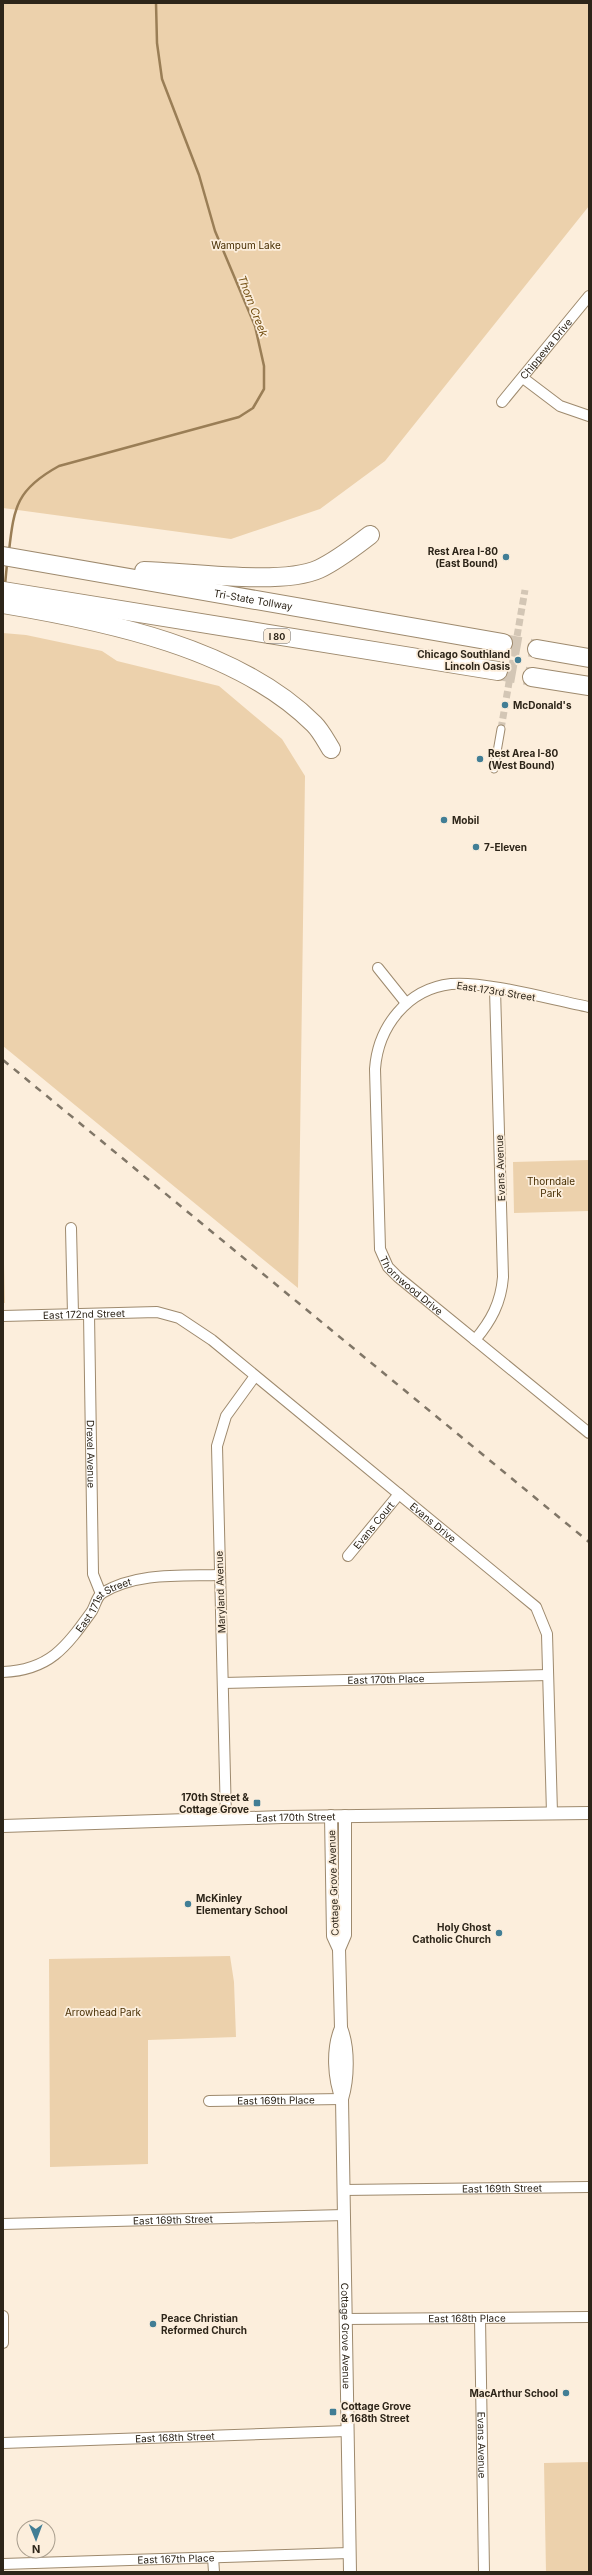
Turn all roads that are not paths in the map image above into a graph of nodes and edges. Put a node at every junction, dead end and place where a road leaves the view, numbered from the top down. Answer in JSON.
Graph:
{"nodes":[{"id":1,"x":589,"y":296,"type":"edge"},
{"id":2,"x":523,"y":378,"type":"junction"},
{"id":3,"x":502,"y":402,"type":"dead end"},
{"id":4,"x":589,"y":416,"type":"edge"},
{"id":5,"x":370,"y":535,"type":"dead end"},
{"id":6,"x":3,"y":556,"type":"edge"},
{"id":7,"x":84,"y":570,"type":"junction"},
{"id":8,"x":3,"y":591,"type":"edge"},
{"id":9,"x":3,"y":604,"type":"edge"},
{"id":10,"x":56,"y":606,"type":"junction"},
{"id":11,"x":503,"y":643,"type":"tunnel mouth"},
{"id":12,"x":537,"y":649,"type":"tunnel mouth"},
{"id":13,"x":589,"y":658,"type":"edge"},
{"id":14,"x":498,"y":671,"type":"tunnel mouth"},
{"id":15,"x":532,"y":677,"type":"tunnel mouth"},
{"id":16,"x":589,"y":686,"type":"edge"},
{"id":17,"x":501,"y":729,"type":"tunnel mouth"},
{"id":18,"x":331,"y":749,"type":"dead end"},
{"id":19,"x":494,"y":769,"type":"dead end"},
{"id":20,"x":378,"y":968,"type":"dead end"},
{"id":21,"x":495,"y":989,"type":"junction"},
{"id":22,"x":406,"y":1004,"type":"junction"},
{"id":23,"x":589,"y":1007,"type":"edge"},
{"id":24,"x":71,"y":1228,"type":"dead end"},
{"id":25,"x":164,"y":1313,"type":"joint"},
{"id":26,"x":73,"y":1314,"type":"junction"},
{"id":27,"x":88,"y":1314,"type":"junction"},
{"id":28,"x":3,"y":1316,"type":"edge"},
{"id":29,"x":475,"y":1340,"type":"junction"},
{"id":30,"x":256,"y":1376,"type":"junction"},
{"id":31,"x":589,"y":1433,"type":"edge"},
{"id":32,"x":399,"y":1494,"type":"junction"},
{"id":33,"x":348,"y":1556,"type":"dead end"},
{"id":34,"x":219,"y":1575,"type":"junction"},
{"id":35,"x":101,"y":1594,"type":"junction"},
{"id":36,"x":3,"y":1672,"type":"edge"},
{"id":37,"x":548,"y":1675,"type":"junction"},
{"id":38,"x":223,"y":1683,"type":"junction"},
{"id":39,"x":589,"y":1813,"type":"edge"},
{"id":40,"x":552,"y":1814,"type":"junction"},
{"id":41,"x":330,"y":1816,"type":"junction"},
{"id":42,"x":345,"y":1816,"type":"junction"},
{"id":43,"x":226,"y":1819,"type":"junction"},
{"id":44,"x":3,"y":1826,"type":"edge"},
{"id":45,"x":339,"y":1949,"type":"junction"},
{"id":46,"x":342,"y":2099,"type":"junction"},
{"id":47,"x":209,"y":2101,"type":"dead end"},
{"id":48,"x":589,"y":2187,"type":"edge"},
{"id":49,"x":343,"y":2190,"type":"junction"},
{"id":50,"x":344,"y":2215,"type":"junction"},
{"id":51,"x":3,"y":2224,"type":"edge"},
{"id":52,"x":3,"y":2316,"type":"edge"},
{"id":53,"x":589,"y":2317,"type":"edge"},
{"id":54,"x":480,"y":2318,"type":"junction"},
{"id":55,"x":345,"y":2319,"type":"junction"},
{"id":56,"x":3,"y":2343,"type":"edge"},
{"id":57,"x":347,"y":2431,"type":"junction"},
{"id":58,"x":3,"y":2443,"type":"edge"},
{"id":59,"x":349,"y":2553,"type":"junction"},
{"id":60,"x":214,"y":2557,"type":"junction"},
{"id":61,"x":3,"y":2564,"type":"edge"},
{"id":62,"x":214,"y":2572,"type":"edge"},
{"id":63,"x":350,"y":2572,"type":"edge"},
{"id":64,"x":484,"y":2572,"type":"edge"}],
"edges":[{"from":1,"to":2,"type":"street","name":"Chippewa Drive"},
{"from":2,"to":3,"type":"street","name":"Chippewa Drive"},
{"from":2,"to":4,"type":"street"},
{"from":5,"to":7,"type":"highway"},
{"from":6,"to":7,"type":"highway","name":"Tri-State Tollway"},
{"from":7,"to":11,"type":"highway","name":"Tri-State Tollway"},
{"from":8,"to":10,"type":"highway","number":"I 80"},
{"from":9,"to":10,"type":"highway"},
{"from":10,"to":14,"type":"highway","number":"I 80"},
{"from":10,"to":18,"type":"highway"},
{"from":12,"to":13,"type":"highway"},
{"from":15,"to":16,"type":"highway"},
{"from":17,"to":19,"type":"street"},
{"from":20,"to":22,"type":"street"},
{"from":21,"to":22,"type":"street","name":"East 173rd Street"},
{"from":21,"to":23,"type":"street","name":"East 173rd Street"},
{"from":21,"to":29,"type":"street","name":"Evans Avenue"},
{"from":22,"to":29,"type":"street","name":"Thornwood Drive"},
{"from":24,"to":26,"type":"street"},
{"from":25,"to":27,"type":"street","name":"East 172nd Street"},
{"from":25,"to":30,"type":"street","name":"Evans Drive"},
{"from":26,"to":27,"type":"street","name":"East 172nd Street"},
{"from":26,"to":28,"type":"street","name":"East 172nd Street"},
{"from":27,"to":35,"type":"street","name":"Drexel Avenue"},
{"from":29,"to":31,"type":"street","name":"Thornwood Drive"},
{"from":30,"to":32,"type":"street","name":"Evans Drive"},
{"from":30,"to":34,"type":"street","name":"Maryland Avenue"},
{"from":32,"to":33,"type":"street","name":"Evans Court"},
{"from":32,"to":37,"type":"street","name":"Evans Drive"},
{"from":34,"to":35,"type":"street","name":"East 171st Street"},
{"from":34,"to":38,"type":"street","name":"Maryland Avenue"},
{"from":35,"to":36,"type":"street","name":"East 171st Street"},
{"from":37,"to":38,"type":"street","name":"East 170th Place"},
{"from":37,"to":40,"type":"street","name":"Evans Drive"},
{"from":38,"to":43,"type":"street","name":"Maryland Avenue"},
{"from":39,"to":40,"type":"street","name":"East 170th Street"},
{"from":40,"to":42,"type":"street","name":"East 170th Street"},
{"from":41,"to":42,"type":"street","name":"East 170th Street"},
{"from":41,"to":43,"type":"street","name":"East 170th Street"},
{"from":41,"to":45,"type":"street","name":"Cottage Grove Avenue"},
{"from":42,"to":45,"type":"street","name":"Cottage Grove Avenue"},
{"from":43,"to":44,"type":"street","name":"East 170th Street"},
{"from":45,"to":46,"type":"street","name":"Cottage Grove Avenue"},
{"from":46,"to":47,"type":"street","name":"East 169th Place"},
{"from":46,"to":49,"type":"street","name":"Cottage Grove Avenue"},
{"from":48,"to":49,"type":"street","name":"East 169th Street"},
{"from":49,"to":50,"type":"street","name":"Cottage Grove Avenue"},
{"from":50,"to":51,"type":"street","name":"East 169th Street"},
{"from":50,"to":55,"type":"street","name":"Cottage Grove Avenue"},
{"from":52,"to":56,"type":"street"},
{"from":53,"to":54,"type":"street","name":"East 168th Place"},
{"from":54,"to":55,"type":"street","name":"East 168th Place"},
{"from":54,"to":64,"type":"street","name":"Evans Avenue"},
{"from":55,"to":57,"type":"street","name":"Cottage Grove Avenue"},
{"from":57,"to":58,"type":"street","name":"East 168th Street"},
{"from":57,"to":59,"type":"street","name":"Cottage Grove Avenue"},
{"from":59,"to":60,"type":"street","name":"East 167th Place"},
{"from":59,"to":63,"type":"street","name":"Cottage Grove Avenue"},
{"from":60,"to":61,"type":"street","name":"East 167th Place"},
{"from":60,"to":62,"type":"street"}]}
